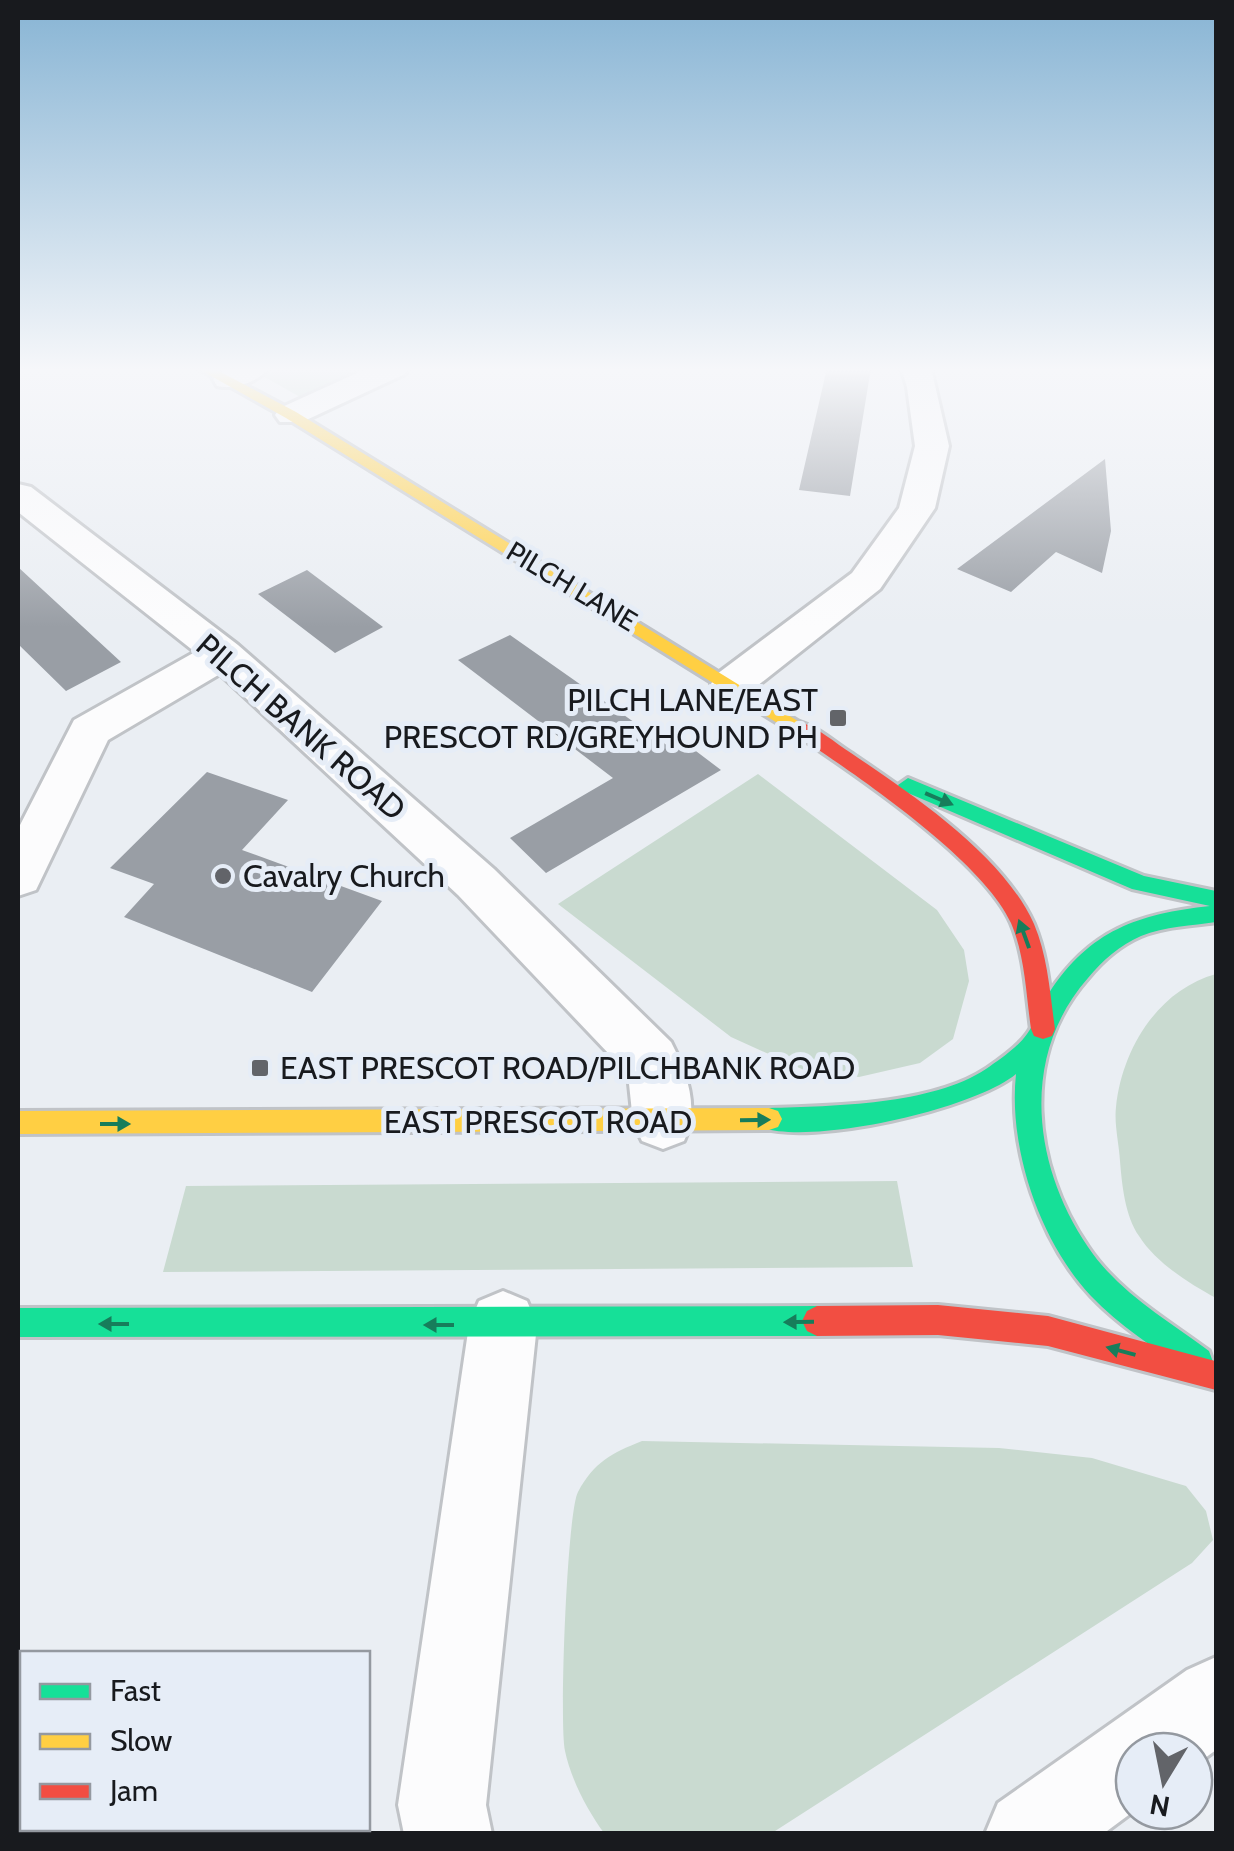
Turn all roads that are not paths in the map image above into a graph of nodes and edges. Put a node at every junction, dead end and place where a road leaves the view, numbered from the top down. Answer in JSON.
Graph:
{"nodes":[{"id":1,"x":356,"y":454,"type":"edge"},
{"id":2,"x":930,"y":454,"type":"edge"},
{"id":3,"x":18,"y":495,"type":"edge"},
{"id":4,"x":223,"y":654,"type":"junction"},
{"id":5,"x":732,"y":684,"type":"junction"},
{"id":6,"x":850,"y":761,"type":"junction"},
{"id":7,"x":18,"y":877,"type":"edge"},
{"id":8,"x":1216,"y":899,"type":"edge"},
{"id":9,"x":1216,"y":914,"type":"edge"},
{"id":10,"x":1041,"y":1034,"type":"junction"},
{"id":11,"x":662,"y":1122,"type":"junction"},
{"id":12,"x":18,"y":1123,"type":"edge"},
{"id":13,"x":18,"y":1323,"type":"edge"},
{"id":14,"x":502,"y":1324,"type":"junction"},
{"id":15,"x":1216,"y":1376,"type":"edge"},
{"id":16,"x":1216,"y":1699,"type":"edge"},
{"id":17,"x":1172,"y":1731,"type":"edge"},
{"id":18,"x":1114,"y":1772,"type":"edge"},
{"id":19,"x":448,"y":1834,"type":"edge"},
{"id":20,"x":1028,"y":1834,"type":"edge"}],
"edges":[{"from":1,"to":5,"type":"main road","name":"PILCH LANE"},
{"from":2,"to":5,"type":"street"},
{"from":3,"to":4,"type":"street","name":"PILCH BANK ROAD"},
{"from":4,"to":7,"type":"street"},
{"from":4,"to":11,"type":"street","name":"PILCH BANK ROAD"},
{"from":5,"to":6,"type":"main road","name":"PILCH LANE"},
{"from":6,"to":8,"type":"main road","name":"PILCH LANE","one_way":true},
{"from":10,"to":6,"type":"main road","name":"PILCH LANE","one_way":true},
{"from":9,"to":10,"type":"main road"},
{"from":11,"to":10,"type":"main road","name":"EAST PRESCOT ROAD","one_way":true},
{"from":10,"to":15,"type":"main road"},
{"from":12,"to":11,"type":"main road","name":"EAST PRESCOT ROAD","one_way":true},
{"from":14,"to":13,"type":"main road","one_way":true},
{"from":15,"to":14,"type":"main road","one_way":true},
{"from":14,"to":19,"type":"street"},
{"from":16,"to":17,"type":"street"},
{"from":18,"to":20,"type":"street"}]}
